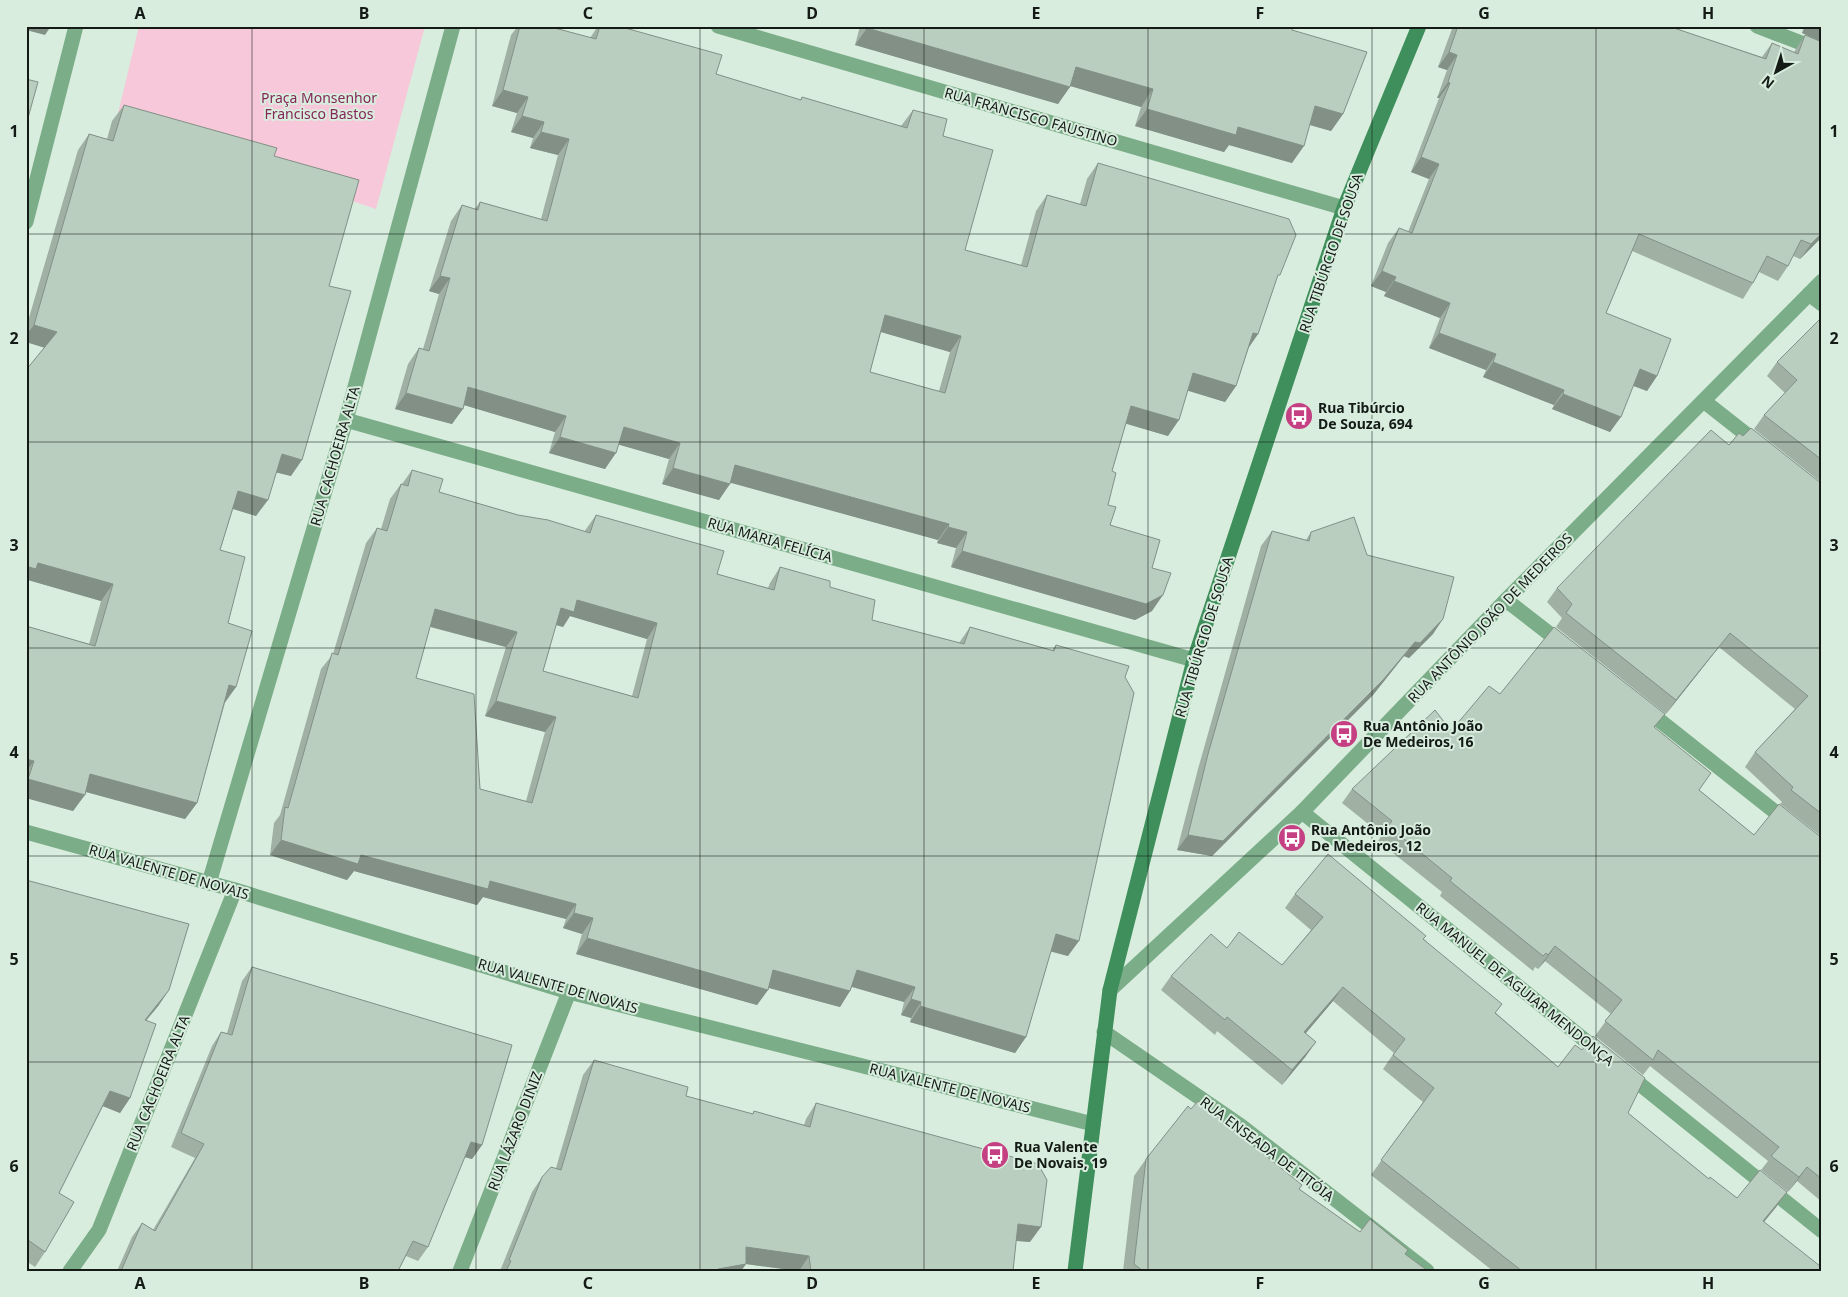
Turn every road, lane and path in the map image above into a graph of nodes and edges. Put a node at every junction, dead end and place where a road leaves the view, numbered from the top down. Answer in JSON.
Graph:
{"nodes":[{"id":1,"x":76,"y":26,"type":"edge"},
{"id":2,"x":453,"y":26,"type":"edge"},
{"id":3,"x":718,"y":26,"type":"edge"},
{"id":4,"x":1419,"y":26,"type":"edge"},
{"id":5,"x":1757,"y":26,"type":"edge"},
{"id":6,"x":1822,"y":51,"type":"edge"},
{"id":7,"x":1344,"y":208,"type":"junction"},
{"id":8,"x":26,"y":222,"type":"edge"},
{"id":9,"x":1822,"y":281,"type":"edge"},
{"id":10,"x":1809,"y":294,"type":"junction"},
{"id":11,"x":1822,"y":304,"type":"edge"},
{"id":12,"x":1705,"y":402,"type":"junction"},
{"id":13,"x":346,"y":420,"type":"junction"},
{"id":14,"x":1775,"y":457,"type":"edge"},
{"id":15,"x":1506,"y":600,"type":"junction"},
{"id":16,"x":1576,"y":654,"type":"edge"},
{"id":17,"x":1194,"y":660,"type":"junction"},
{"id":18,"x":1630,"y":697,"type":"edge"},
{"id":19,"x":1302,"y":812,"type":"junction"},
{"id":20,"x":26,"y":832,"type":"edge"},
{"id":21,"x":1822,"y":849,"type":"edge"},
{"id":22,"x":209,"y":883,"type":"junction"},
{"id":23,"x":235,"y":890,"type":"junction"},
{"id":24,"x":1110,"y":990,"type":"junction"},
{"id":25,"x":569,"y":992,"type":"junction"},
{"id":26,"x":1104,"y":1032,"type":"junction"},
{"id":27,"x":1093,"y":1124,"type":"junction"},
{"id":28,"x":1822,"y":1231,"type":"edge"},
{"id":29,"x":70,"y":1271,"type":"edge"},
{"id":30,"x":460,"y":1271,"type":"edge"},
{"id":31,"x":1075,"y":1271,"type":"edge"},
{"id":32,"x":1427,"y":1271,"type":"edge"}],
"edges":[{"from":1,"to":8,"type":"street"},
{"from":2,"to":13,"type":"street","name":"RUA CACHOEIRA ALTA"},
{"from":3,"to":7,"type":"street","name":"RUA FRANCISCO FAUSTINO"},
{"from":4,"to":7,"type":"main road","name":"RUA TIBÚRCIO DE SOUSA"},
{"from":5,"to":6,"type":"street"},
{"from":7,"to":17,"type":"main road","name":"RUA TIBÚRCIO DE SOUSA"},
{"from":9,"to":10,"type":"street","name":"RUA ANTÔNIO JOÃO DE MEDEIROS"},
{"from":10,"to":11,"type":"street"},
{"from":10,"to":12,"type":"street","name":"RUA ANTÔNIO JOÃO DE MEDEIROS"},
{"from":12,"to":14,"type":"street"},
{"from":12,"to":15,"type":"street","name":"RUA ANTÔNIO JOÃO DE MEDEIROS"},
{"from":13,"to":17,"type":"street","name":"RUA MARIA FELÍCIA"},
{"from":13,"to":22,"type":"street","name":"RUA CACHOEIRA ALTA"},
{"from":15,"to":16,"type":"street"},
{"from":15,"to":19,"type":"street","name":"RUA ANTÔNIO JOÃO DE MEDEIROS"},
{"from":17,"to":24,"type":"main road","name":"RUA TIBÚRCIO DE SOUSA"},
{"from":18,"to":21,"type":"street"},
{"from":19,"to":24,"type":"street","name":"RUA ANTÔNIO JOÃO DE MEDEIROS"},
{"from":19,"to":28,"type":"street","name":"RUA MANUEL DE AGUIAR MENDONÇA"},
{"from":20,"to":22,"type":"street","name":"RUA VALENTE DE NOVAIS"},
{"from":22,"to":23,"type":"street","name":"RUA VALENTE DE NOVAIS"},
{"from":23,"to":25,"type":"street","name":"RUA VALENTE DE NOVAIS"},
{"from":23,"to":29,"type":"street","name":"RUA CACHOEIRA ALTA"},
{"from":24,"to":26,"type":"main road","name":"RUA TIBÚRCIO DE SOUSA"},
{"from":25,"to":27,"type":"street","name":"RUA VALENTE DE NOVAIS"},
{"from":25,"to":30,"type":"street","name":"RUA LÁZARO DINIZ"},
{"from":26,"to":27,"type":"main road","name":"RUA TIBÚRCIO DE SOUSA"},
{"from":26,"to":32,"type":"street","name":"RUA ENSEADA DE TITÓIA"},
{"from":27,"to":31,"type":"main road","name":"RUA TIBÚRCIO DE SOUSA"}]}
